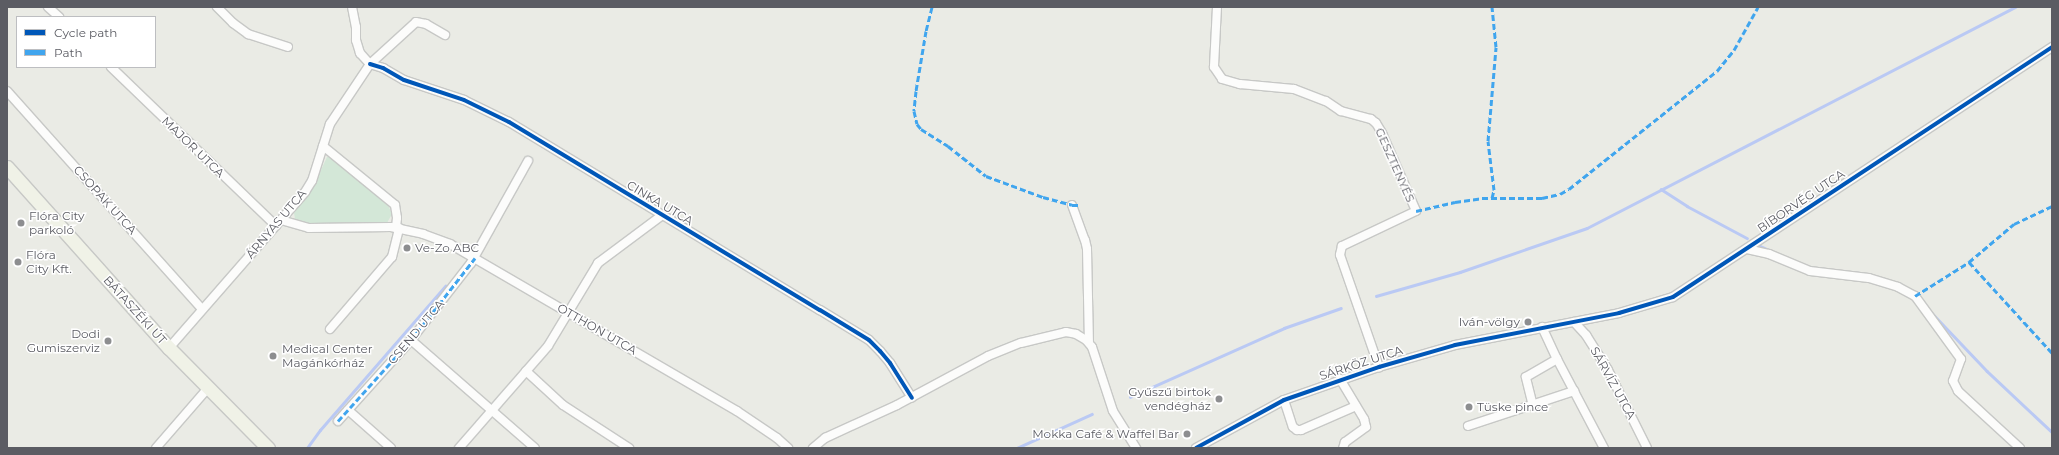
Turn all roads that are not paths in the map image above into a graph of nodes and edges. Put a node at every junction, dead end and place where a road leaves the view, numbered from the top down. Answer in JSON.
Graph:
{"nodes":[{"id":1,"x":48,"y":7,"type":"edge"},
{"id":2,"x":217,"y":7,"type":"edge"},
{"id":3,"x":352,"y":7,"type":"edge"},
{"id":4,"x":1217,"y":7,"type":"edge"},
{"id":5,"x":57,"y":16,"type":"edge"},
{"id":6,"x":446,"y":35,"type":"dead end"},
{"id":7,"x":288,"y":47,"type":"dead end"},
{"id":8,"x":2052,"y":47,"type":"edge"},
{"id":9,"x":370,"y":64,"type":"junction"},
{"id":10,"x":112,"y":68,"type":"edge"},
{"id":11,"x":7,"y":91,"type":"edge"},
{"id":12,"x":323,"y":146,"type":"junction"},
{"id":13,"x":528,"y":161,"type":"dead end"},
{"id":14,"x":7,"y":167,"type":"edge"},
{"id":15,"x":1072,"y":205,"type":"dead end"},
{"id":16,"x":661,"y":216,"type":"junction"},
{"id":17,"x":279,"y":223,"type":"junction"},
{"id":18,"x":398,"y":228,"type":"junction"},
{"id":19,"x":1747,"y":249,"type":"junction"},
{"id":20,"x":475,"y":258,"type":"junction"},
{"id":21,"x":202,"y":310,"type":"junction"},
{"id":22,"x":569,"y":313,"type":"junction"},
{"id":23,"x":1574,"y":322,"type":"junction"},
{"id":24,"x":1542,"y":327,"type":"junction"},
{"id":25,"x":330,"y":329,"type":"dead end"},
{"id":26,"x":411,"y":340,"type":"junction"},
{"id":27,"x":1088,"y":342,"type":"junction"},
{"id":28,"x":169,"y":348,"type":"junction"},
{"id":29,"x":1556,"y":359,"type":"junction"},
{"id":30,"x":1379,"y":367,"type":"junction"},
{"id":31,"x":526,"y":371,"type":"junction"},
{"id":32,"x":1340,"y":379,"type":"junction"},
{"id":33,"x":208,"y":388,"type":"junction"},
{"id":34,"x":1574,"y":392,"type":"junction"},
{"id":35,"x":912,"y":398,"type":"junction"},
{"id":36,"x":1284,"y":400,"type":"junction"},
{"id":37,"x":1356,"y":406,"type":"junction"},
{"id":38,"x":1533,"y":406,"type":"junction"},
{"id":39,"x":348,"y":410,"type":"junction"},
{"id":40,"x":492,"y":410,"type":"junction"},
{"id":41,"x":338,"y":421,"type":"dead end"},
{"id":42,"x":1468,"y":426,"type":"dead end"},
{"id":43,"x":156,"y":448,"type":"edge"},
{"id":44,"x":268,"y":448,"type":"edge"},
{"id":45,"x":391,"y":448,"type":"edge"},
{"id":46,"x":459,"y":448,"type":"edge"},
{"id":47,"x":535,"y":448,"type":"edge"},
{"id":48,"x":629,"y":448,"type":"edge"},
{"id":49,"x":788,"y":448,"type":"edge"},
{"id":50,"x":813,"y":448,"type":"edge"},
{"id":51,"x":1136,"y":448,"type":"edge"},
{"id":52,"x":1196,"y":448,"type":"edge"},
{"id":53,"x":1343,"y":448,"type":"edge"},
{"id":54,"x":1604,"y":448,"type":"edge"},
{"id":55,"x":1647,"y":448,"type":"edge"},
{"id":56,"x":2020,"y":448,"type":"edge"}],
"edges":[{"from":1,"to":5,"type":"street"},
{"from":2,"to":7,"type":"street"},
{"from":3,"to":9,"type":"street"},
{"from":4,"to":30,"type":"street","name":"GESZTENYÉS"},
{"from":6,"to":9,"type":"street","name":"ÁRNYAS UTCA"},
{"from":8,"to":19,"type":"street","name":"BÍBORVÉG UTCA"},
{"from":9,"to":12,"type":"street","name":"ÁRNYAS UTCA"},
{"from":9,"to":16,"type":"street","name":"CINKA UTCA"},
{"from":10,"to":17,"type":"street","name":"MAJOR UTCA"},
{"from":11,"to":21,"type":"street","name":"CSOPAK UTCA"},
{"from":12,"to":17,"type":"street","name":"ÁRNYAS UTCA"},
{"from":12,"to":18,"type":"street"},
{"from":13,"to":20,"type":"street","name":"CSEND UTCA"},
{"from":14,"to":28,"type":"main road","name":"BÁTASZÉKI ÚT"},
{"from":15,"to":27,"type":"street"},
{"from":16,"to":22,"type":"street"},
{"from":16,"to":35,"type":"street","name":"CINKA UTCA"},
{"from":17,"to":18,"type":"street","name":"OTTHON UTCA"},
{"from":17,"to":21,"type":"street","name":"ÁRNYAS UTCA"},
{"from":18,"to":20,"type":"street","name":"OTTHON UTCA"},
{"from":18,"to":25,"type":"street"},
{"from":19,"to":23,"type":"street","name":"BÍBORVÉG UTCA"},
{"from":19,"to":56,"type":"street"},
{"from":20,"to":22,"type":"street","name":"OTTHON UTCA"},
{"from":20,"to":26,"type":"street","name":"CSEND UTCA"},
{"from":21,"to":28,"type":"street","name":"ÁRNYAS UTCA"},
{"from":22,"to":31,"type":"street"},
{"from":22,"to":49,"type":"street","name":"OTTHON UTCA"},
{"from":23,"to":24,"type":"street","name":"BÍBORVÉG UTCA"},
{"from":23,"to":55,"type":"street","name":"SÁRVÍZ UTCA"},
{"from":24,"to":29,"type":"street"},
{"from":24,"to":30,"type":"street","name":"SÁRKÖZ UTCA"},
{"from":26,"to":39,"type":"street","name":"CSEND UTCA"},
{"from":26,"to":40,"type":"street"},
{"from":27,"to":35,"type":"street"},
{"from":27,"to":51,"type":"street"},
{"from":28,"to":33,"type":"main road","name":"BÁTASZÉKI ÚT"},
{"from":29,"to":34,"type":"street"},
{"from":29,"to":38,"type":"street"},
{"from":30,"to":32,"type":"street","name":"SÁRKÖZ UTCA"},
{"from":31,"to":40,"type":"street"},
{"from":31,"to":48,"type":"street"},
{"from":32,"to":36,"type":"street","name":"SÁRKÖZ UTCA"},
{"from":32,"to":37,"type":"street"},
{"from":33,"to":43,"type":"street"},
{"from":33,"to":44,"type":"main road","name":"BÁTASZÉKI ÚT"},
{"from":34,"to":38,"type":"street"},
{"from":34,"to":54,"type":"street"},
{"from":35,"to":50,"type":"street"},
{"from":36,"to":37,"type":"street"},
{"from":36,"to":52,"type":"street","name":"SÁRKÖZ UTCA"},
{"from":37,"to":53,"type":"street"},
{"from":38,"to":42,"type":"street"},
{"from":39,"to":41,"type":"street","name":"CSEND UTCA"},
{"from":39,"to":45,"type":"street"},
{"from":40,"to":46,"type":"street"},
{"from":40,"to":47,"type":"street"}]}
